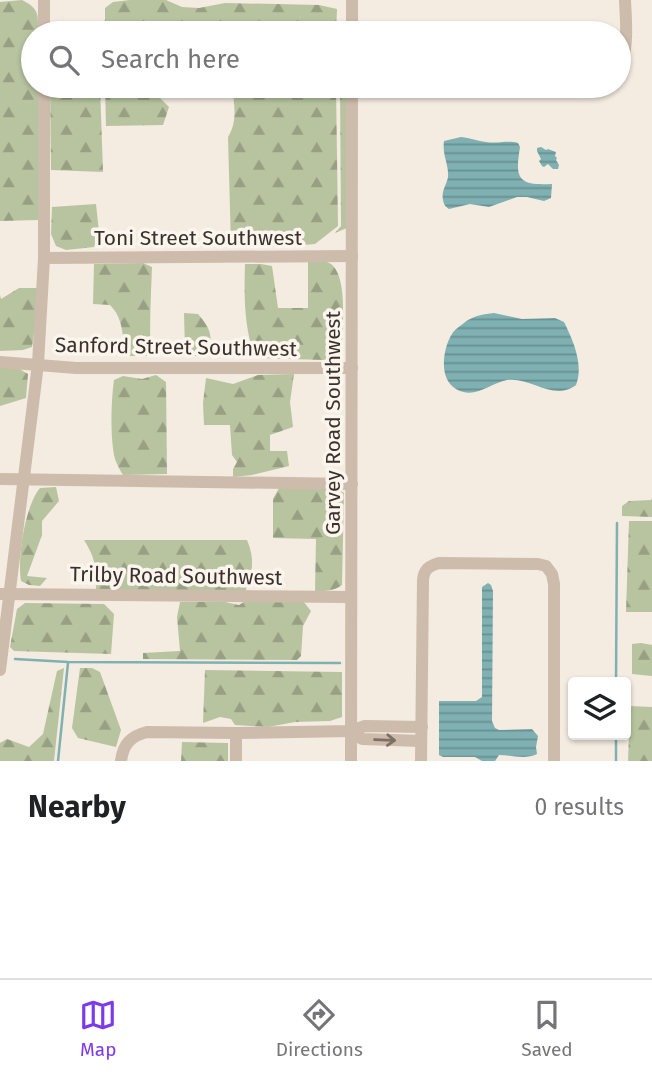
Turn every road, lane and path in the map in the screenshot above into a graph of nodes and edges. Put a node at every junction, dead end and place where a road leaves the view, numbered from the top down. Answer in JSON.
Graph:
{"nodes":[{"id":1,"x":44,"y":0,"type":"edge"},
{"id":2,"x":352,"y":0,"type":"edge"},
{"id":3,"x":625,"y":0,"type":"edge"},
{"id":4,"x":44,"y":21,"type":"edge"},
{"id":5,"x":352,"y":21,"type":"edge"},
{"id":6,"x":626,"y":21,"type":"edge"},
{"id":7,"x":44,"y":98,"type":"edge"},
{"id":8,"x":352,"y":98,"type":"edge"},
{"id":9,"x":352,"y":256,"type":"junction"},
{"id":10,"x":44,"y":258,"type":"junction"},
{"id":11,"x":0,"y":362,"type":"edge"},
{"id":12,"x":38,"y":364,"type":"junction"},
{"id":13,"x":352,"y":368,"type":"junction"},
{"id":14,"x":0,"y":479,"type":"edge"},
{"id":15,"x":23,"y":480,"type":"junction"},
{"id":16,"x":352,"y":484,"type":"junction"},
{"id":17,"x":5,"y":594,"type":"edge"},
{"id":18,"x":351,"y":597,"type":"junction"},
{"id":19,"x":0,"y":670,"type":"edge"},
{"id":20,"x":422,"y":727,"type":"junction"},
{"id":21,"x":351,"y":731,"type":"junction"},
{"id":22,"x":236,"y":733,"type":"junction"},
{"id":23,"x":421,"y":741,"type":"junction"},
{"id":24,"x":121,"y":761,"type":"edge"},
{"id":25,"x":236,"y":761,"type":"edge"},
{"id":26,"x":351,"y":761,"type":"edge"},
{"id":27,"x":421,"y":761,"type":"edge"},
{"id":28,"x":554,"y":761,"type":"edge"}],
"edges":[{"from":1,"to":4,"type":"street"},
{"from":2,"to":5,"type":"street"},
{"from":3,"to":6,"type":"street"},
{"from":7,"to":10,"type":"street"},
{"from":8,"to":9,"type":"street","name":"Garvey Road Southwest"},
{"from":9,"to":10,"type":"street","name":"Toni Street Southwest"},
{"from":9,"to":13,"type":"street","name":"Garvey Road Southwest"},
{"from":10,"to":12,"type":"street"},
{"from":11,"to":12,"type":"street","name":"Sanford Street Southwest"},
{"from":12,"to":13,"type":"street","name":"Sanford Street Southwest"},
{"from":12,"to":15,"type":"street"},
{"from":13,"to":16,"type":"street","name":"Garvey Road Southwest"},
{"from":14,"to":15,"type":"street"},
{"from":15,"to":16,"type":"street"},
{"from":15,"to":17,"type":"street"},
{"from":16,"to":18,"type":"street","name":"Garvey Road Southwest"},
{"from":17,"to":18,"type":"street","name":"Trilby Road Southwest"},
{"from":17,"to":19,"type":"street"},
{"from":18,"to":21,"type":"street","name":"Garvey Road Southwest"},
{"from":20,"to":21,"type":"street"},
{"from":20,"to":23,"type":"street"},
{"from":20,"to":28,"type":"street"},
{"from":21,"to":22,"type":"street"},
{"from":21,"to":23,"type":"street","one_way":true},
{"from":21,"to":26,"type":"street","name":"Garvey Road Southwest"},
{"from":22,"to":24,"type":"street"},
{"from":22,"to":25,"type":"street"},
{"from":23,"to":27,"type":"street"}]}
